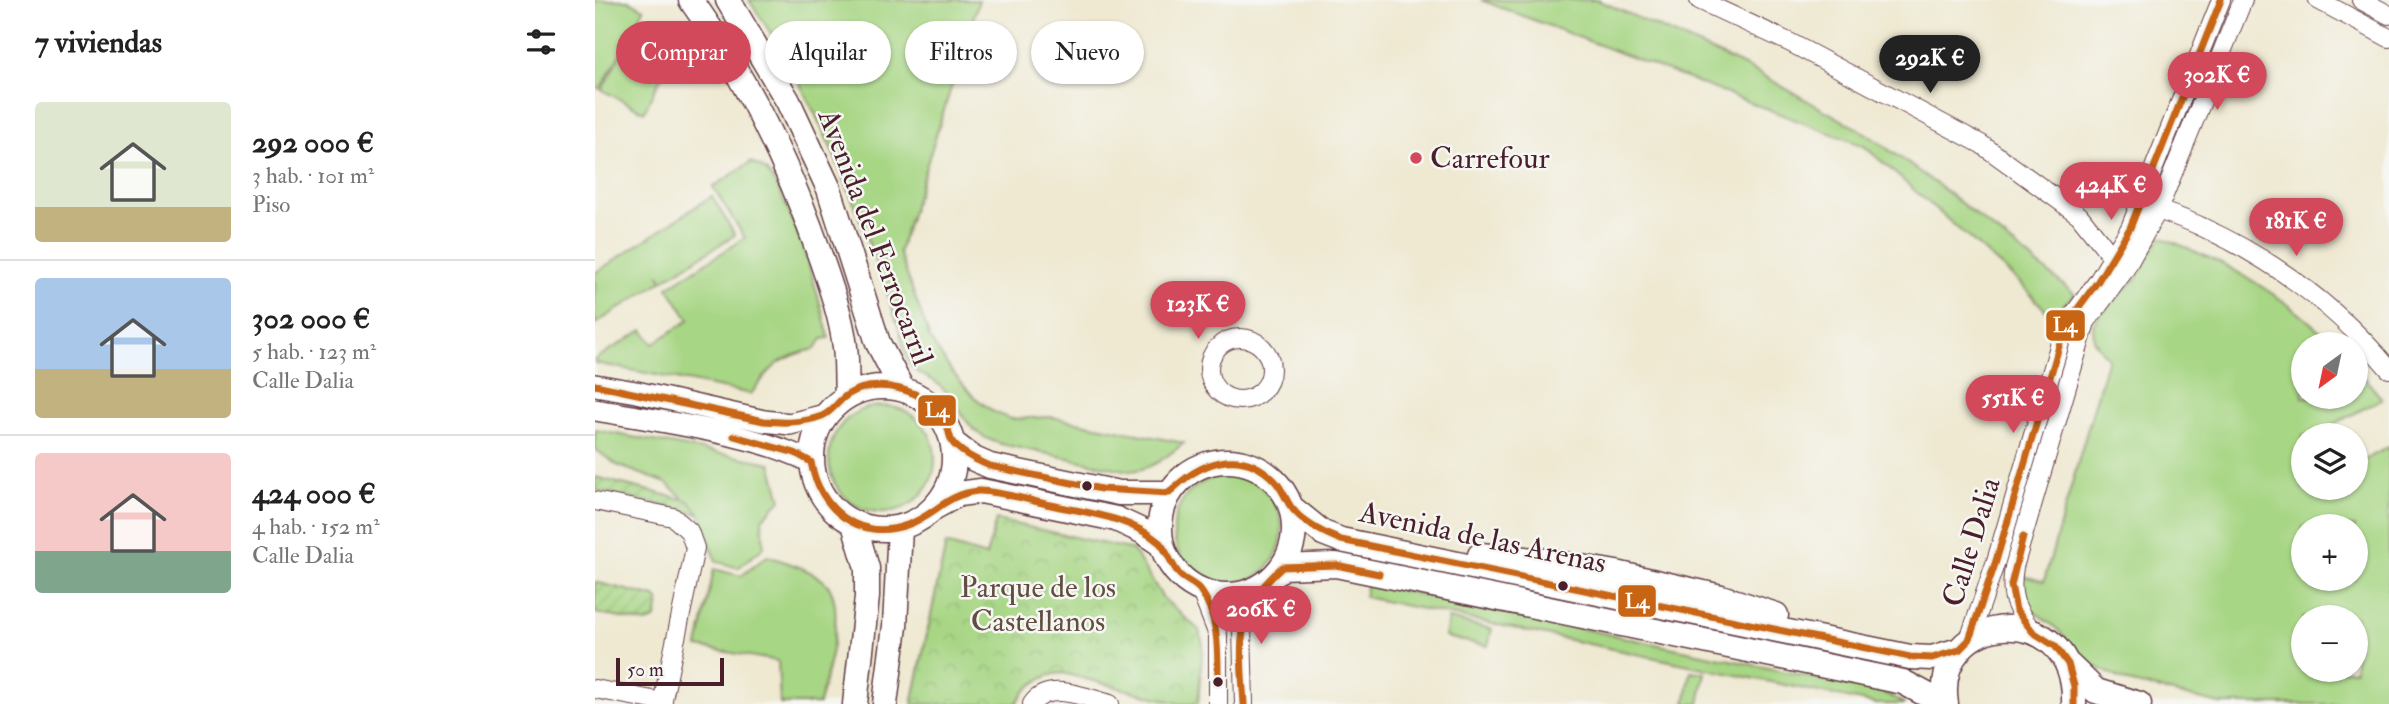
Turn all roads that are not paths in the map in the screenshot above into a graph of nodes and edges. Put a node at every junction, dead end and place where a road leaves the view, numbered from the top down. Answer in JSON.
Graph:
{"nodes":[{"id":1,"x":691,"y":0,"type":"edge"},
{"id":2,"x":727,"y":0,"type":"edge"},
{"id":3,"x":1699,"y":0,"type":"edge"},
{"id":4,"x":2221,"y":0,"type":"edge"},
{"id":5,"x":2243,"y":0,"type":"edge"},
{"id":6,"x":2318,"y":0,"type":"edge"},
{"id":7,"x":2361,"y":0,"type":"edge"},
{"id":8,"x":2389,"y":15,"type":"edge"},
{"id":9,"x":2389,"y":38,"type":"edge"},
{"id":10,"x":2140,"y":203,"type":"junction"},
{"id":11,"x":2158,"y":211,"type":"junction"},
{"id":12,"x":2112,"y":256,"type":"junction"},
{"id":13,"x":2124,"y":271,"type":"junction"},
{"id":14,"x":2389,"y":369,"type":"edge"},
{"id":15,"x":595,"y":385,"type":"edge"},
{"id":16,"x":902,"y":389,"type":"junction"},
{"id":17,"x":847,"y":395,"type":"junction"},
{"id":18,"x":595,"y":410,"type":"edge"},
{"id":19,"x":825,"y":415,"type":"junction"},
{"id":20,"x":953,"y":443,"type":"junction"},
{"id":21,"x":811,"y":462,"type":"junction"},
{"id":22,"x":1170,"y":493,"type":"junction"},
{"id":23,"x":595,"y":501,"type":"edge"},
{"id":24,"x":936,"y":507,"type":"junction"},
{"id":25,"x":1292,"y":508,"type":"junction"},
{"id":26,"x":855,"y":524,"type":"junction"},
{"id":27,"x":900,"y":528,"type":"junction"},
{"id":28,"x":1162,"y":545,"type":"junction"},
{"id":29,"x":1273,"y":576,"type":"junction"},
{"id":30,"x":1200,"y":589,"type":"junction"},
{"id":31,"x":2033,"y":632,"type":"junction"},
{"id":32,"x":1964,"y":645,"type":"junction"},
{"id":33,"x":2068,"y":664,"type":"junction"},
{"id":34,"x":595,"y":689,"type":"edge"},
{"id":35,"x":663,"y":703,"type":"edge"},
{"id":36,"x":855,"y":704,"type":"edge"},
{"id":37,"x":885,"y":704,"type":"edge"},
{"id":38,"x":1033,"y":704,"type":"edge"},
{"id":39,"x":1110,"y":704,"type":"edge"},
{"id":40,"x":1219,"y":704,"type":"edge"},
{"id":41,"x":1244,"y":704,"type":"edge"},
{"id":42,"x":1937,"y":704,"type":"edge"},
{"id":43,"x":1946,"y":704,"type":"edge"},
{"id":44,"x":2074,"y":704,"type":"edge"},
{"id":45,"x":2139,"y":704,"type":"edge"}],
"edges":[{"from":1,"to":17,"type":"highway","name":"Avenida del Ferrocarril"},
{"from":2,"to":16,"type":"highway","name":"Avenida del Ferrocarril"},
{"from":3,"to":12,"type":"street"},
{"from":4,"to":10,"type":"street","name":"Calle Dalia"},
{"from":5,"to":11,"type":"street","name":"Calle Dalia"},
{"from":6,"to":9,"type":"street"},
{"from":7,"to":8,"type":"street"},
{"from":10,"to":11,"type":"street"},
{"from":10,"to":12,"type":"street","name":"Calle Dalia"},
{"from":11,"to":13,"type":"street","name":"Calle Dalia"},
{"from":11,"to":14,"type":"street"},
{"from":12,"to":13,"type":"street"},
{"from":12,"to":32,"type":"street","name":"Calle Dalia"},
{"from":13,"to":31,"type":"street","name":"Calle Dalia"},
{"from":15,"to":19,"type":"main road"},
{"from":16,"to":17,"type":"highway"},
{"from":16,"to":20,"type":"highway"},
{"from":17,"to":19,"type":"highway"},
{"from":18,"to":21,"type":"main road"},
{"from":19,"to":21,"type":"highway"},
{"from":20,"to":22,"type":"highway"},
{"from":20,"to":24,"type":"highway"},
{"from":21,"to":26,"type":"highway"},
{"from":22,"to":25,"type":"highway"},
{"from":22,"to":28,"type":"highway"},
{"from":23,"to":35,"type":"street"},
{"from":24,"to":27,"type":"highway"},
{"from":24,"to":28,"type":"highway"},
{"from":25,"to":29,"type":"highway"},
{"from":25,"to":32,"type":"highway","name":"Avenida de las Arenas"},
{"from":26,"to":27,"type":"highway"},
{"from":26,"to":36,"type":"highway"},
{"from":27,"to":37,"type":"highway"},
{"from":28,"to":30,"type":"highway"},
{"from":29,"to":30,"type":"highway"},
{"from":29,"to":41,"type":"street"},
{"from":29,"to":42,"type":"highway","name":"Avenida de las Arenas"},
{"from":30,"to":40,"type":"street"},
{"from":31,"to":32,"type":"highway","name":"Avenida de las Arenas"},
{"from":31,"to":33,"type":"highway"},
{"from":32,"to":43,"type":"highway"},
{"from":33,"to":44,"type":"highway"},
{"from":33,"to":45,"type":"highway"},
{"from":34,"to":35,"type":"street"},
{"from":38,"to":39,"type":"street"}]}
